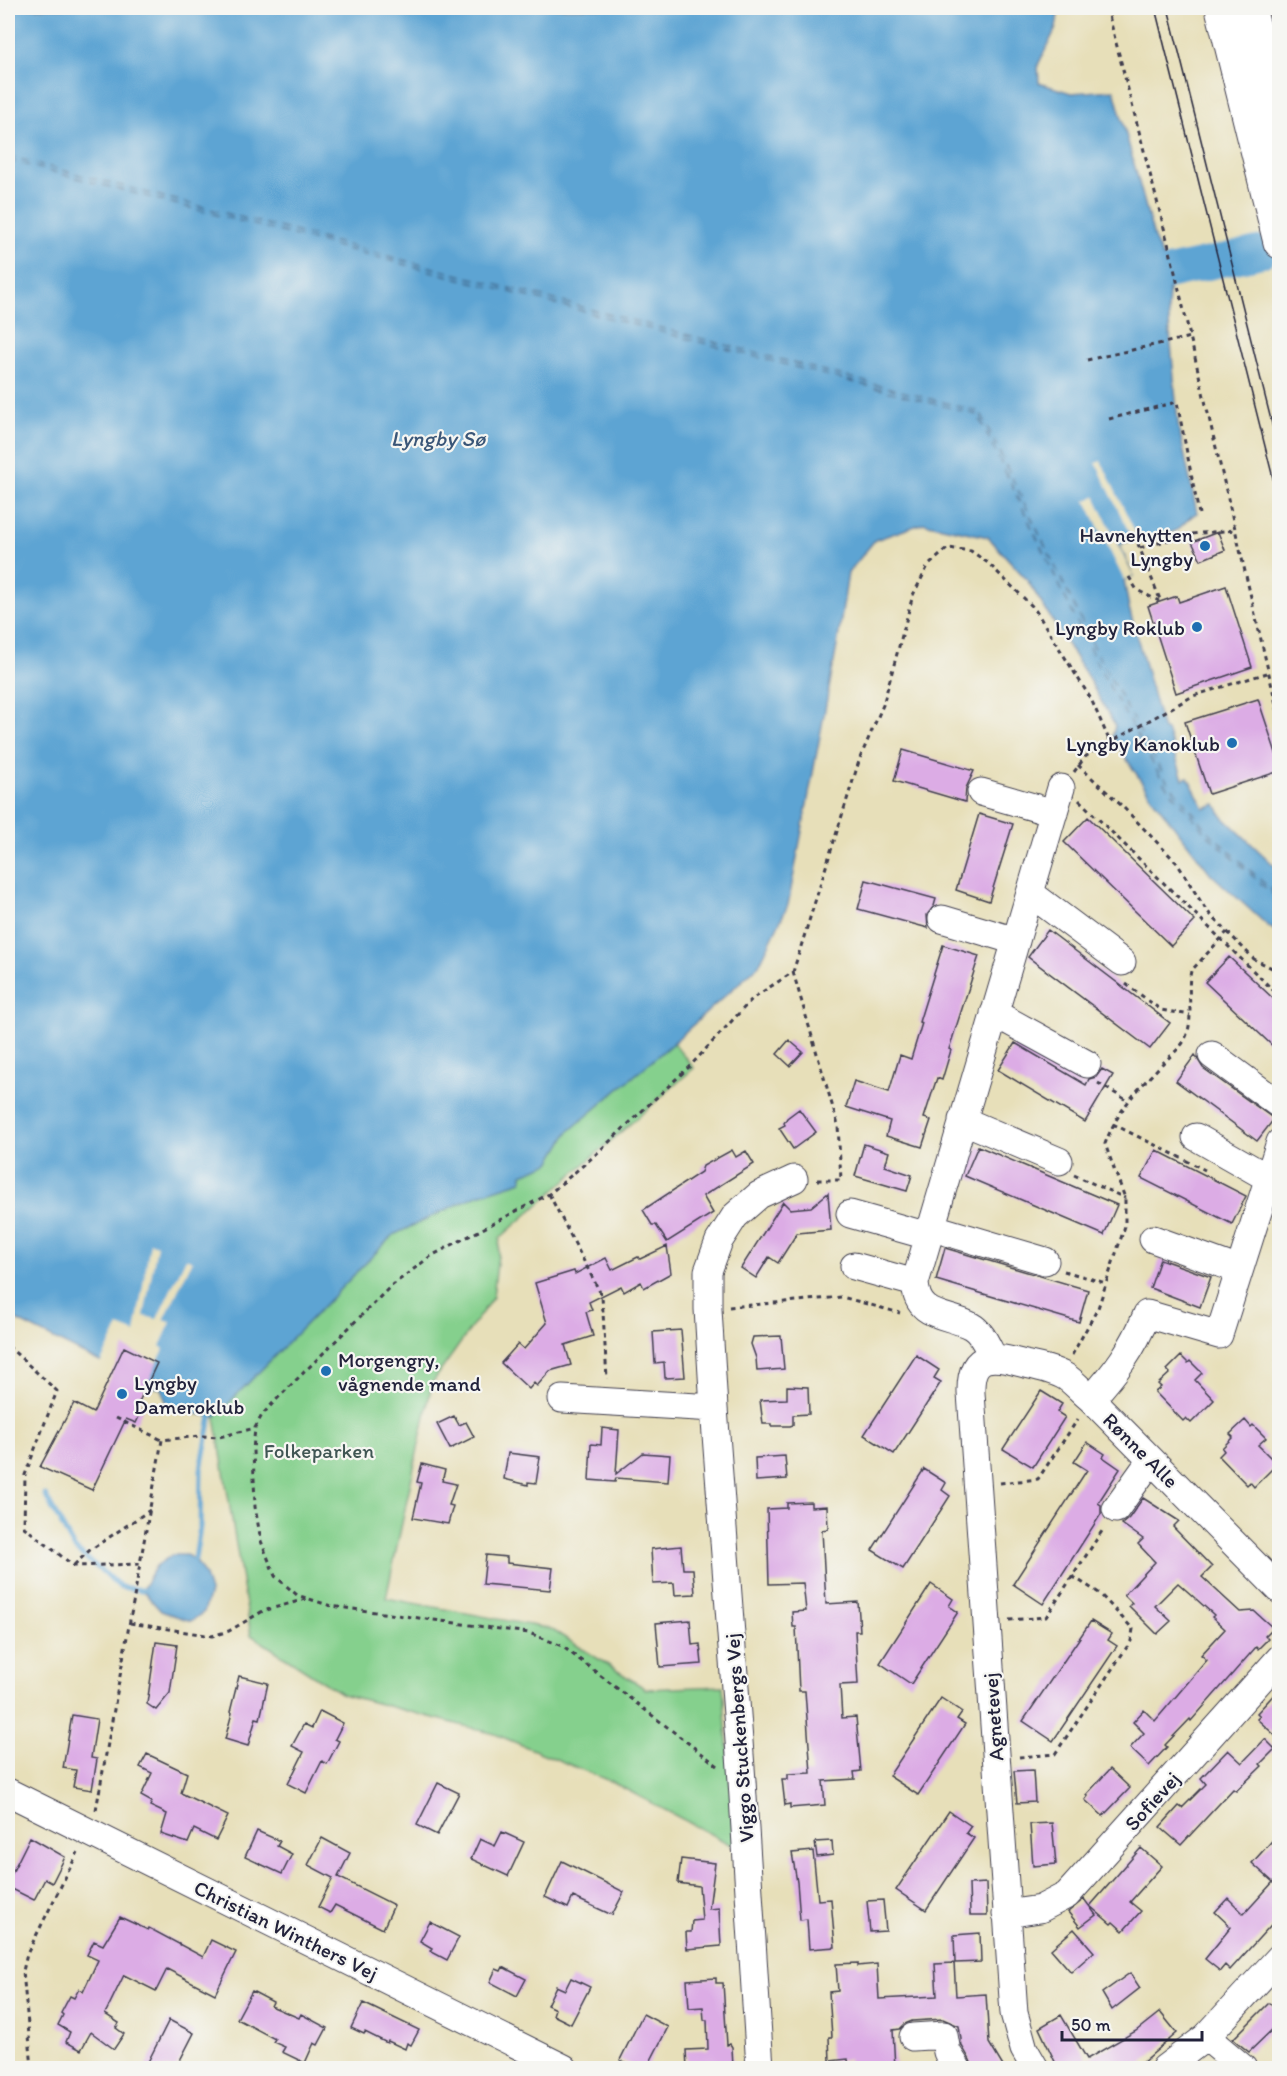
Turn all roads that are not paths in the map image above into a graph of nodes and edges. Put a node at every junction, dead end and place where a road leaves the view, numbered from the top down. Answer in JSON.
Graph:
{"nodes":[{"id":1,"x":1222,"y":8,"type":"edge"},
{"id":2,"x":1249,"y":8,"type":"edge"},
{"id":3,"x":1280,"y":131,"type":"edge"},
{"id":4,"x":1280,"y":242,"type":"edge"},
{"id":5,"x":981,"y":792,"type":"dead end"},
{"id":6,"x":1030,"y":893,"type":"junction"},
{"id":7,"x":942,"y":919,"type":"dead end"},
{"id":8,"x":1016,"y":940,"type":"junction"},
{"id":9,"x":1122,"y":962,"type":"road end"},
{"id":10,"x":994,"y":1013,"type":"junction"},
{"id":11,"x":1212,"y":1055,"type":"dead end"},
{"id":12,"x":1087,"y":1064,"type":"road end"},
{"id":13,"x":1280,"y":1105,"type":"edge"},
{"id":14,"x":962,"y":1120,"type":"junction"},
{"id":15,"x":1196,"y":1137,"type":"dead end"},
{"id":16,"x":1280,"y":1142,"type":"edge"},
{"id":17,"x":1059,"y":1161,"type":"road end"},
{"id":18,"x":1268,"y":1178,"type":"junction"},
{"id":19,"x":794,"y":1179,"type":"road end"},
{"id":20,"x":850,"y":1214,"type":"dead end"},
{"id":21,"x":929,"y":1232,"type":"junction"},
{"id":22,"x":1153,"y":1239,"type":"dead end"},
{"id":23,"x":1045,"y":1261,"type":"road end"},
{"id":24,"x":854,"y":1266,"type":"dead end"},
{"id":25,"x":1239,"y":1270,"type":"junction"},
{"id":26,"x":915,"y":1283,"type":"junction"},
{"id":27,"x":986,"y":1360,"type":"junction"},
{"id":28,"x":562,"y":1399,"type":"dead end"},
{"id":29,"x":1091,"y":1399,"type":"junction"},
{"id":30,"x":714,"y":1408,"type":"junction"},
{"id":31,"x":1151,"y":1460,"type":"junction"},
{"id":32,"x":1116,"y":1509,"type":"road end"},
{"id":33,"x":1280,"y":1590,"type":"edge"},
{"id":34,"x":1280,"y":1658,"type":"edge"},
{"id":35,"x":8,"y":1792,"type":"edge"},
{"id":36,"x":1006,"y":1914,"type":"junction"},
{"id":37,"x":1280,"y":1957,"type":"edge"},
{"id":38,"x":913,"y":2037,"type":"dead end"},
{"id":39,"x":1206,"y":2037,"type":"junction"},
{"id":40,"x":550,"y":2065,"type":"edge"},
{"id":41,"x":760,"y":2068,"type":"edge"},
{"id":42,"x":957,"y":2068,"type":"edge"},
{"id":43,"x":1035,"y":2068,"type":"edge"},
{"id":44,"x":1165,"y":2068,"type":"edge"},
{"id":45,"x":1243,"y":2068,"type":"edge"}],
"edges":[{"from":1,"to":4,"type":"highway"},
{"from":2,"to":3,"type":"highway"},
{"from":5,"to":6,"type":"street"},
{"from":6,"to":8,"type":"street"},
{"from":6,"to":9,"type":"street"},
{"from":7,"to":8,"type":"street"},
{"from":8,"to":10,"type":"street"},
{"from":10,"to":12,"type":"street"},
{"from":10,"to":14,"type":"street"},
{"from":11,"to":13,"type":"street"},
{"from":14,"to":17,"type":"street"},
{"from":14,"to":21,"type":"street"},
{"from":15,"to":18,"type":"street"},
{"from":16,"to":18,"type":"street"},
{"from":18,"to":25,"type":"street"},
{"from":19,"to":30,"type":"street","name":"Viggo Stuckenbergs Vej"},
{"from":20,"to":21,"type":"street"},
{"from":21,"to":23,"type":"street"},
{"from":21,"to":26,"type":"street"},
{"from":22,"to":25,"type":"street"},
{"from":24,"to":26,"type":"street"},
{"from":25,"to":29,"type":"street"},
{"from":26,"to":27,"type":"street"},
{"from":27,"to":29,"type":"street","name":"Rønne Alle"},
{"from":27,"to":36,"type":"street","name":"Agnetevej"},
{"from":28,"to":30,"type":"street"},
{"from":29,"to":31,"type":"street","name":"Rønne Alle"},
{"from":30,"to":41,"type":"street","name":"Viggo Stuckenbergs Vej"},
{"from":31,"to":32,"type":"street"},
{"from":31,"to":33,"type":"street","name":"Rønne Alle"},
{"from":34,"to":36,"type":"street","name":"Sofievej"},
{"from":35,"to":40,"type":"street","name":"Christian Winthers Vej"},
{"from":36,"to":43,"type":"street","name":"Agnetevej"},
{"from":37,"to":39,"type":"street"},
{"from":38,"to":42,"type":"street"},
{"from":39,"to":44,"type":"street"},
{"from":39,"to":45,"type":"street"}]}
